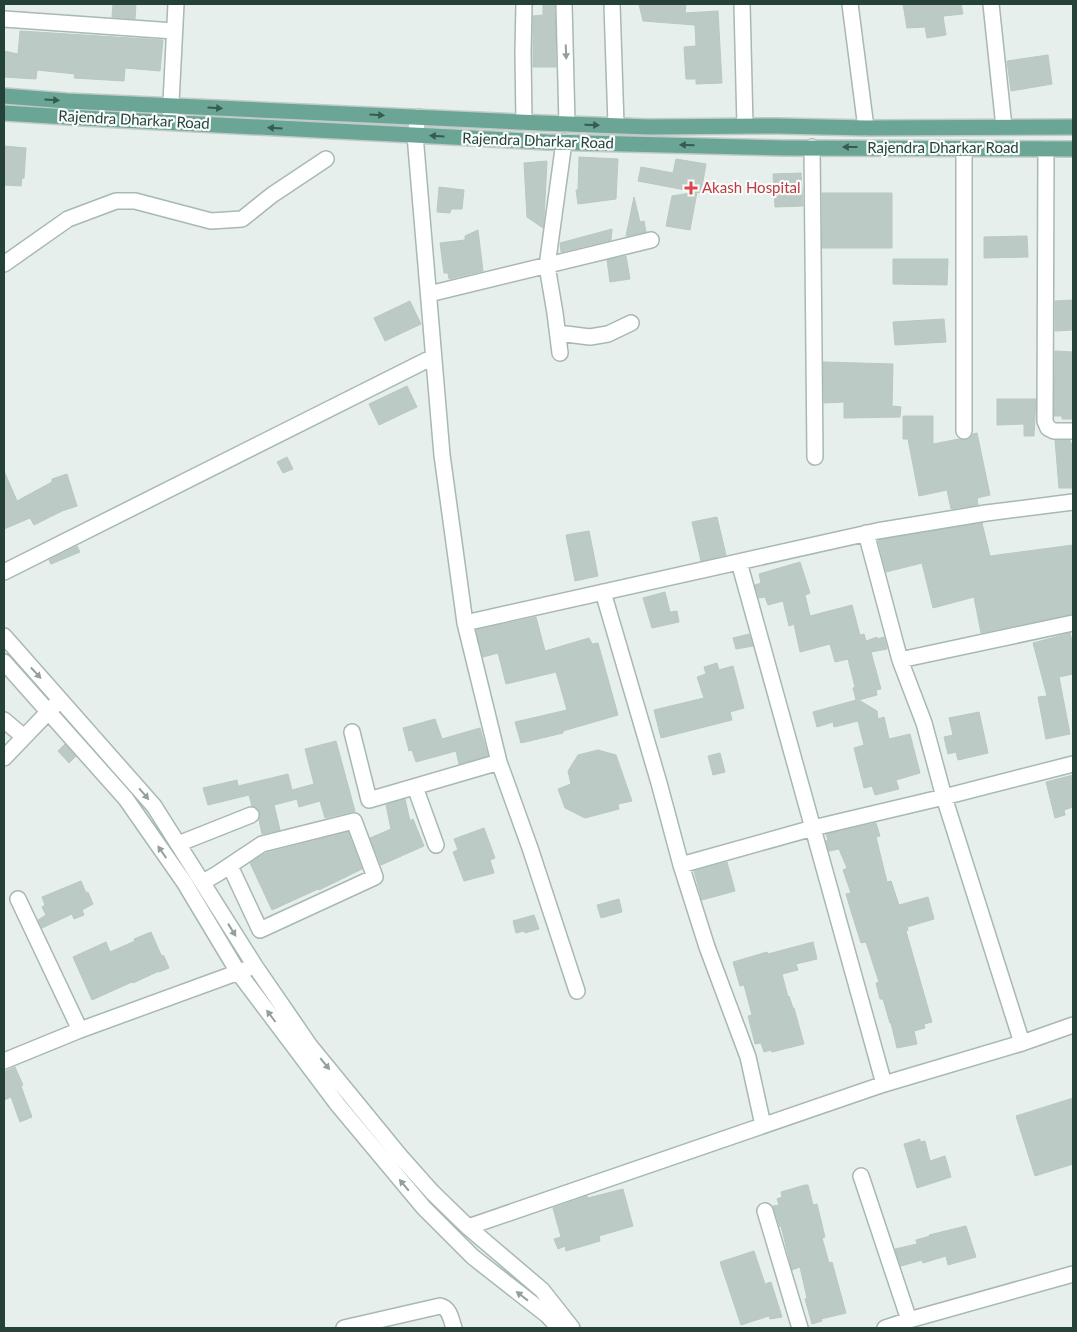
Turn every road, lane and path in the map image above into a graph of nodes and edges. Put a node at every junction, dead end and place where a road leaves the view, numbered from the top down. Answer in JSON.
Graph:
{"nodes":[{"id":1,"x":176,"y":4,"type":"edge"},
{"id":2,"x":524,"y":4,"type":"edge"},
{"id":3,"x":564,"y":4,"type":"edge"},
{"id":4,"x":612,"y":4,"type":"edge"},
{"id":5,"x":742,"y":4,"type":"edge"},
{"id":6,"x":850,"y":4,"type":"edge"},
{"id":7,"x":990,"y":4,"type":"edge"},
{"id":8,"x":4,"y":19,"type":"edge"},
{"id":9,"x":174,"y":31,"type":"junction"},
{"id":10,"x":4,"y":96,"type":"edge"},
{"id":11,"x":171,"y":106,"type":"junction"},
{"id":12,"x":4,"y":112,"type":"edge"},
{"id":13,"x":418,"y":117,"type":"junction"},
{"id":14,"x":170,"y":122,"type":"junction"},
{"id":15,"x":524,"y":122,"type":"junction"},
{"id":16,"x":568,"y":124,"type":"junction"},
{"id":17,"x":616,"y":125,"type":"junction"},
{"id":18,"x":745,"y":126,"type":"junction"},
{"id":19,"x":649,"y":127,"type":"junction"},
{"id":20,"x":1004,"y":127,"type":"junction"},
{"id":21,"x":866,"y":128,"type":"junction"},
{"id":22,"x":1073,"y":128,"type":"edge"},
{"id":23,"x":415,"y":135,"type":"junction"},
{"id":24,"x":564,"y":142,"type":"junction"},
{"id":25,"x":650,"y":144,"type":"junction"},
{"id":26,"x":812,"y":147,"type":"junction"},
{"id":27,"x":964,"y":148,"type":"junction"},
{"id":28,"x":1046,"y":148,"type":"junction"},
{"id":29,"x":1073,"y":149,"type":"edge"},
{"id":30,"x":326,"y":159,"type":"dead end"},
{"id":31,"x":651,"y":240,"type":"dead end"},
{"id":32,"x":4,"y":264,"type":"edge"},
{"id":33,"x":547,"y":266,"type":"junction"},
{"id":34,"x":429,"y":294,"type":"junction"},
{"id":35,"x":631,"y":323,"type":"dead end"},
{"id":36,"x":558,"y":333,"type":"junction"},
{"id":37,"x":560,"y":353,"type":"dead end"},
{"id":38,"x":433,"y":357,"type":"junction"},
{"id":39,"x":964,"y":431,"type":"dead end"},
{"id":40,"x":1073,"y":431,"type":"edge"},
{"id":41,"x":815,"y":457,"type":"dead end"},
{"id":42,"x":1073,"y":502,"type":"edge"},
{"id":43,"x":866,"y":533,"type":"junction"},
{"id":44,"x":739,"y":562,"type":"junction"},
{"id":45,"x":4,"y":572,"type":"edge"},
{"id":46,"x":603,"y":592,"type":"junction"},
{"id":47,"x":1073,"y":623,"type":"edge"},
{"id":48,"x":465,"y":624,"type":"junction"},
{"id":49,"x":4,"y":636,"type":"edge"},
{"id":50,"x":900,"y":660,"type":"junction"},
{"id":51,"x":4,"y":662,"type":"edge"},
{"id":52,"x":60,"y":700,"type":"junction"},
{"id":53,"x":48,"y":712,"type":"junction"},
{"id":54,"x":4,"y":720,"type":"edge"},
{"id":55,"x":352,"y":732,"type":"dead end"},
{"id":56,"x":24,"y":737,"type":"junction"},
{"id":57,"x":4,"y":758,"type":"edge"},
{"id":58,"x":499,"y":762,"type":"junction"},
{"id":59,"x":1073,"y":764,"type":"edge"},
{"id":60,"x":415,"y":787,"type":"junction"},
{"id":61,"x":944,"y":797,"type":"junction"},
{"id":62,"x":251,"y":815,"type":"dead end"},
{"id":63,"x":813,"y":828,"type":"junction"},
{"id":64,"x":178,"y":844,"type":"junction"},
{"id":65,"x":436,"y":845,"type":"dead end"},
{"id":66,"x":191,"y":865,"type":"junction"},
{"id":67,"x":681,"y":865,"type":"junction"},
{"id":68,"x":230,"y":866,"type":"junction"},
{"id":69,"x":178,"y":875,"type":"junction"},
{"id":70,"x":203,"y":882,"type":"junction"},
{"id":71,"x":18,"y":899,"type":"dead end"},
{"id":72,"x":255,"y":966,"type":"junction"},
{"id":73,"x":238,"y":972,"type":"junction"},
{"id":74,"x":577,"y":991,"type":"dead end"},
{"id":75,"x":1073,"y":1025,"type":"edge"},
{"id":76,"x":80,"y":1030,"type":"junction"},
{"id":77,"x":1022,"y":1043,"type":"junction"},
{"id":78,"x":4,"y":1061,"type":"edge"},
{"id":79,"x":884,"y":1084,"type":"junction"},
{"id":80,"x":763,"y":1125,"type":"junction"},
{"id":81,"x":861,"y":1176,"type":"dead end"},
{"id":82,"x":765,"y":1211,"type":"dead end"},
{"id":83,"x":468,"y":1227,"type":"junction"},
{"id":84,"x":1073,"y":1274,"type":"edge"},
{"id":85,"x":909,"y":1320,"type":"junction"},
{"id":86,"x":354,"y":1327,"type":"edge"},
{"id":87,"x":454,"y":1328,"type":"edge"},
{"id":88,"x":558,"y":1328,"type":"edge"},
{"id":89,"x":572,"y":1328,"type":"edge"},
{"id":90,"x":800,"y":1328,"type":"edge"},
{"id":91,"x":885,"y":1328,"type":"edge"}],
"edges":[{"from":1,"to":9,"type":"street"},
{"from":2,"to":15,"type":"street"},
{"from":3,"to":16,"type":"street","one_way":true},
{"from":4,"to":17,"type":"street"},
{"from":5,"to":18,"type":"street"},
{"from":6,"to":21,"type":"street"},
{"from":7,"to":20,"type":"street"},
{"from":8,"to":9,"type":"street"},
{"from":9,"to":11,"type":"street"},
{"from":10,"to":11,"type":"main road","name":"Rajendra Dharkar Road","one_way":true},
{"from":11,"to":13,"type":"main road","name":"Rajendra Dharkar Road","one_way":true},
{"from":11,"to":14,"type":"street"},
{"from":12,"to":14,"type":"main road","name":"Rajendra Dharkar Road"},
{"from":13,"to":15,"type":"main road","name":"Rajendra Dharkar Road"},
{"from":13,"to":23,"type":"street"},
{"from":23,"to":14,"type":"main road","name":"Rajendra Dharkar Road","one_way":true},
{"from":15,"to":16,"type":"main road","name":"Rajendra Dharkar Road"},
{"from":16,"to":17,"type":"main road","name":"Rajendra Dharkar Road","one_way":true},
{"from":17,"to":19,"type":"main road","name":"Rajendra Dharkar Road"},
{"from":18,"to":19,"type":"main road","name":"Rajendra Dharkar Road"},
{"from":18,"to":21,"type":"main road","name":"Rajendra Dharkar Road"},
{"from":19,"to":25,"type":"street"},
{"from":20,"to":21,"type":"main road","name":"Rajendra Dharkar Road"},
{"from":20,"to":22,"type":"main road","name":"Rajendra Dharkar Road"},
{"from":24,"to":23,"type":"main road","name":"Rajendra Dharkar Road","one_way":true},
{"from":23,"to":34,"type":"street"},
{"from":24,"to":25,"type":"main road","name":"Rajendra Dharkar Road"},
{"from":24,"to":33,"type":"street"},
{"from":26,"to":25,"type":"main road","name":"Rajendra Dharkar Road","one_way":true},
{"from":27,"to":26,"type":"main road","name":"Rajendra Dharkar Road","one_way":true},
{"from":26,"to":41,"type":"street"},
{"from":27,"to":28,"type":"main road","name":"Rajendra Dharkar Road"},
{"from":27,"to":39,"type":"street"},
{"from":28,"to":29,"type":"main road","name":"Rajendra Dharkar Road"},
{"from":28,"to":40,"type":"street"},
{"from":30,"to":32,"type":"street"},
{"from":31,"to":33,"type":"street"},
{"from":33,"to":34,"type":"street"},
{"from":33,"to":36,"type":"street"},
{"from":34,"to":38,"type":"street"},
{"from":35,"to":36,"type":"street"},
{"from":36,"to":37,"type":"street"},
{"from":38,"to":45,"type":"street"},
{"from":38,"to":48,"type":"street"},
{"from":42,"to":43,"type":"street"},
{"from":43,"to":44,"type":"street"},
{"from":43,"to":50,"type":"street"},
{"from":44,"to":46,"type":"street"},
{"from":44,"to":63,"type":"street"},
{"from":46,"to":48,"type":"street"},
{"from":46,"to":67,"type":"street"},
{"from":47,"to":50,"type":"street"},
{"from":48,"to":58,"type":"street"},
{"from":49,"to":52,"type":"street","one_way":true},
{"from":50,"to":61,"type":"street"},
{"from":51,"to":53,"type":"street"},
{"from":52,"to":53,"type":"street"},
{"from":52,"to":64,"type":"street","one_way":true},
{"from":53,"to":56,"type":"street"},
{"from":69,"to":53,"type":"street","one_way":true},
{"from":54,"to":56,"type":"street"},
{"from":55,"to":60,"type":"street"},
{"from":56,"to":57,"type":"street"},
{"from":58,"to":60,"type":"street"},
{"from":58,"to":74,"type":"street"},
{"from":59,"to":61,"type":"street"},
{"from":60,"to":65,"type":"street"},
{"from":61,"to":63,"type":"street"},
{"from":61,"to":77,"type":"street"},
{"from":62,"to":64,"type":"street"},
{"from":63,"to":67,"type":"street"},
{"from":63,"to":79,"type":"street"},
{"from":64,"to":66,"type":"street"},
{"from":66,"to":69,"type":"street"},
{"from":66,"to":70,"type":"street"},
{"from":67,"to":80,"type":"street"},
{"from":68,"to":68,"type":"street"},
{"from":68,"to":70,"type":"street"},
{"from":69,"to":73,"type":"street"},
{"from":70,"to":72,"type":"street","one_way":true},
{"from":71,"to":76,"type":"street"},
{"from":72,"to":73,"type":"street"},
{"from":72,"to":83,"type":"street","one_way":true},
{"from":73,"to":76,"type":"street"},
{"from":88,"to":73,"type":"street","one_way":true},
{"from":75,"to":77,"type":"street"},
{"from":76,"to":78,"type":"street"},
{"from":77,"to":79,"type":"street"},
{"from":79,"to":80,"type":"street"},
{"from":80,"to":83,"type":"street"},
{"from":81,"to":85,"type":"street"},
{"from":82,"to":90,"type":"street"},
{"from":83,"to":89,"type":"street"},
{"from":84,"to":85,"type":"street"},
{"from":85,"to":91,"type":"street"},
{"from":86,"to":87,"type":"street"}]}
